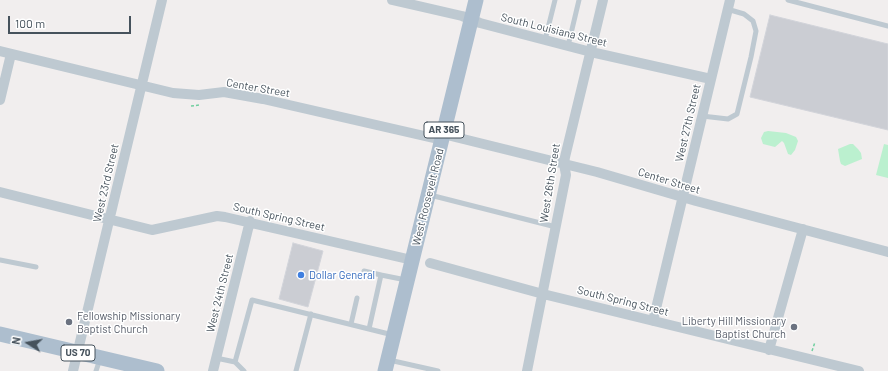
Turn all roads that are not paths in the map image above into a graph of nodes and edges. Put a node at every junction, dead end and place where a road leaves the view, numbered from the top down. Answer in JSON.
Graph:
{"nodes":[{"id":1,"x":162,"y":0,"type":"edge"},
{"id":2,"x":392,"y":0,"type":"edge"},
{"id":3,"x":476,"y":0,"type":"edge"},
{"id":4,"x":555,"y":0,"type":"edge"},
{"id":5,"x":579,"y":0,"type":"edge"},
{"id":6,"x":603,"y":0,"type":"edge"},
{"id":7,"x":788,"y":0,"type":"edge"},
{"id":8,"x":728,"y":5,"type":"edge"},
{"id":9,"x":471,"y":20,"type":"junction"},
{"id":10,"x":888,"y":26,"type":"edge"},
{"id":11,"x":545,"y":40,"type":"junction"},
{"id":12,"x":568,"y":46,"type":"junction"},
{"id":13,"x":0,"y":51,"type":"edge"},
{"id":14,"x":591,"y":52,"type":"junction"},
{"id":15,"x":11,"y":54,"type":"junction"},
{"id":16,"x":711,"y":79,"type":"junction"},
{"id":17,"x":141,"y":86,"type":"junction"},
{"id":18,"x":0,"y":100,"type":"edge"},
{"id":19,"x":702,"y":116,"type":"junction"},
{"id":20,"x":442,"y":137,"type":"junction"},
{"id":21,"x":564,"y":164,"type":"junction"},
{"id":22,"x":0,"y":192,"type":"edge"},
{"id":23,"x":429,"y":194,"type":"junction"},
{"id":24,"x":683,"y":196,"type":"junction"},
{"id":25,"x":110,"y":219,"type":"junction"},
{"id":26,"x":250,"y":221,"type":"junction"},
{"id":27,"x":556,"y":227,"type":"junction"},
{"id":28,"x":802,"y":229,"type":"junction"},
{"id":29,"x":888,"y":252,"type":"edge"},
{"id":30,"x":0,"y":260,"type":"edge"},
{"id":31,"x":412,"y":260,"type":"junction"},
{"id":32,"x":430,"y":263,"type":"dead end"},
{"id":33,"x":36,"y":267,"type":"dead end"},
{"id":34,"x":364,"y":271,"type":"dead end"},
{"id":35,"x":381,"y":275,"type":"junction"},
{"id":36,"x":407,"y":281,"type":"junction"},
{"id":37,"x":542,"y":294,"type":"junction"},
{"id":38,"x":357,"y":298,"type":"dead end"},
{"id":39,"x":310,"y":314,"type":"junction"},
{"id":40,"x":654,"y":321,"type":"junction"},
{"id":41,"x":351,"y":324,"type":"junction"},
{"id":42,"x":369,"y":329,"type":"junction"},
{"id":43,"x":0,"y":334,"type":"edge"},
{"id":44,"x":394,"y":335,"type":"junction"},
{"id":45,"x":769,"y":350,"type":"junction"},
{"id":46,"x":77,"y":353,"type":"junction"},
{"id":47,"x":216,"y":358,"type":"junction"},
{"id":48,"x":236,"y":362,"type":"junction"},
{"id":49,"x":98,"y":364,"type":"edge"},
{"id":50,"x":387,"y":365,"type":"edge"},
{"id":51,"x":73,"y":371,"type":"edge"},
{"id":52,"x":157,"y":371,"type":"edge"},
{"id":53,"x":213,"y":371,"type":"edge"},
{"id":54,"x":244,"y":371,"type":"edge"},
{"id":55,"x":296,"y":371,"type":"edge"},
{"id":56,"x":438,"y":371,"type":"edge"},
{"id":57,"x":527,"y":371,"type":"edge"},
{"id":58,"x":859,"y":371,"type":"edge"}],
"edges":[{"from":1,"to":17,"type":"street","name":"West 23rd Street"},
{"from":2,"to":9,"type":"street","name":"South Louisiana Street"},
{"from":3,"to":9,"type":"main road","name":"West Roosevelt Road","number":"AR 365"},
{"from":4,"to":11,"type":"lane"},
{"from":5,"to":12,"type":"lane"},
{"from":6,"to":14,"type":"street","name":"West 26th Street"},
{"from":7,"to":10,"type":"lane"},
{"from":8,"to":16,"type":"street","name":"West 27th Street"},
{"from":8,"to":19,"type":"lane"},
{"from":9,"to":11,"type":"street","name":"South Louisiana Street"},
{"from":9,"to":20,"type":"main road","name":"West Roosevelt Road","number":"AR 365"},
{"from":11,"to":12,"type":"street","name":"South Louisiana Street"},
{"from":12,"to":14,"type":"street","name":"South Louisiana Street"},
{"from":13,"to":15,"type":"street","name":"Center Street"},
{"from":14,"to":16,"type":"street","name":"South Louisiana Street"},
{"from":14,"to":21,"type":"street","name":"West 26th Street"},
{"from":15,"to":17,"type":"street","name":"Center Street"},
{"from":15,"to":18,"type":"street"},
{"from":16,"to":19,"type":"street","name":"West 27th Street"},
{"from":17,"to":20,"type":"street","name":"Center Street"},
{"from":17,"to":25,"type":"street","name":"West 23rd Street"},
{"from":19,"to":24,"type":"street","name":"West 27th Street"},
{"from":20,"to":21,"type":"street","name":"Center Street"},
{"from":20,"to":23,"type":"main road","name":"West Roosevelt Road","number":"AR 365"},
{"from":21,"to":24,"type":"street","name":"Center Street"},
{"from":21,"to":27,"type":"street","name":"West 26th Street"},
{"from":22,"to":25,"type":"street","name":"South Spring Street"},
{"from":23,"to":27,"type":"lane"},
{"from":23,"to":31,"type":"main road","name":"West Roosevelt Road","number":"AR 365"},
{"from":24,"to":28,"type":"street","name":"Center Street"},
{"from":24,"to":40,"type":"street","name":"West 27th Street"},
{"from":25,"to":26,"type":"street","name":"South Spring Street"},
{"from":25,"to":46,"type":"street","name":"West 23rd Street"},
{"from":26,"to":31,"type":"street","name":"South Spring Street"},
{"from":26,"to":47,"type":"street","name":"West 24th Street"},
{"from":27,"to":37,"type":"street","name":"West 26th Street"},
{"from":28,"to":29,"type":"street","name":"Center Street"},
{"from":28,"to":45,"type":"street"},
{"from":30,"to":33,"type":"lane"},
{"from":31,"to":36,"type":"main road","name":"West Roosevelt Road","number":"AR 365"},
{"from":32,"to":37,"type":"street","name":"South Spring Street"},
{"from":34,"to":35,"type":"lane"},
{"from":35,"to":36,"type":"lane"},
{"from":35,"to":42,"type":"lane"},
{"from":36,"to":44,"type":"main road","name":"West Roosevelt Road","number":"AR 365"},
{"from":37,"to":40,"type":"street","name":"South Spring Street"},
{"from":37,"to":57,"type":"street","name":"West 26th Street"},
{"from":38,"to":41,"type":"lane"},
{"from":39,"to":41,"type":"lane"},
{"from":39,"to":48,"type":"lane"},
{"from":39,"to":55,"type":"lane"},
{"from":40,"to":45,"type":"street","name":"South Spring Street"},
{"from":41,"to":42,"type":"lane"},
{"from":42,"to":44,"type":"lane"},
{"from":43,"to":46,"type":"main road","number":"US 70"},
{"from":44,"to":50,"type":"main road","name":"West Roosevelt Road","number":"AR 365"},
{"from":45,"to":58,"type":"street","name":"South Spring Street"},
{"from":46,"to":49,"type":"main road","number":"US 70"},
{"from":46,"to":51,"type":"street","name":"West 23rd Street"},
{"from":47,"to":48,"type":"lane"},
{"from":47,"to":53,"type":"street","name":"West 24th Street"},
{"from":48,"to":54,"type":"lane"},
{"from":49,"to":52,"type":"main road","number":"US 70"},
{"from":50,"to":56,"type":"lane"}]}
